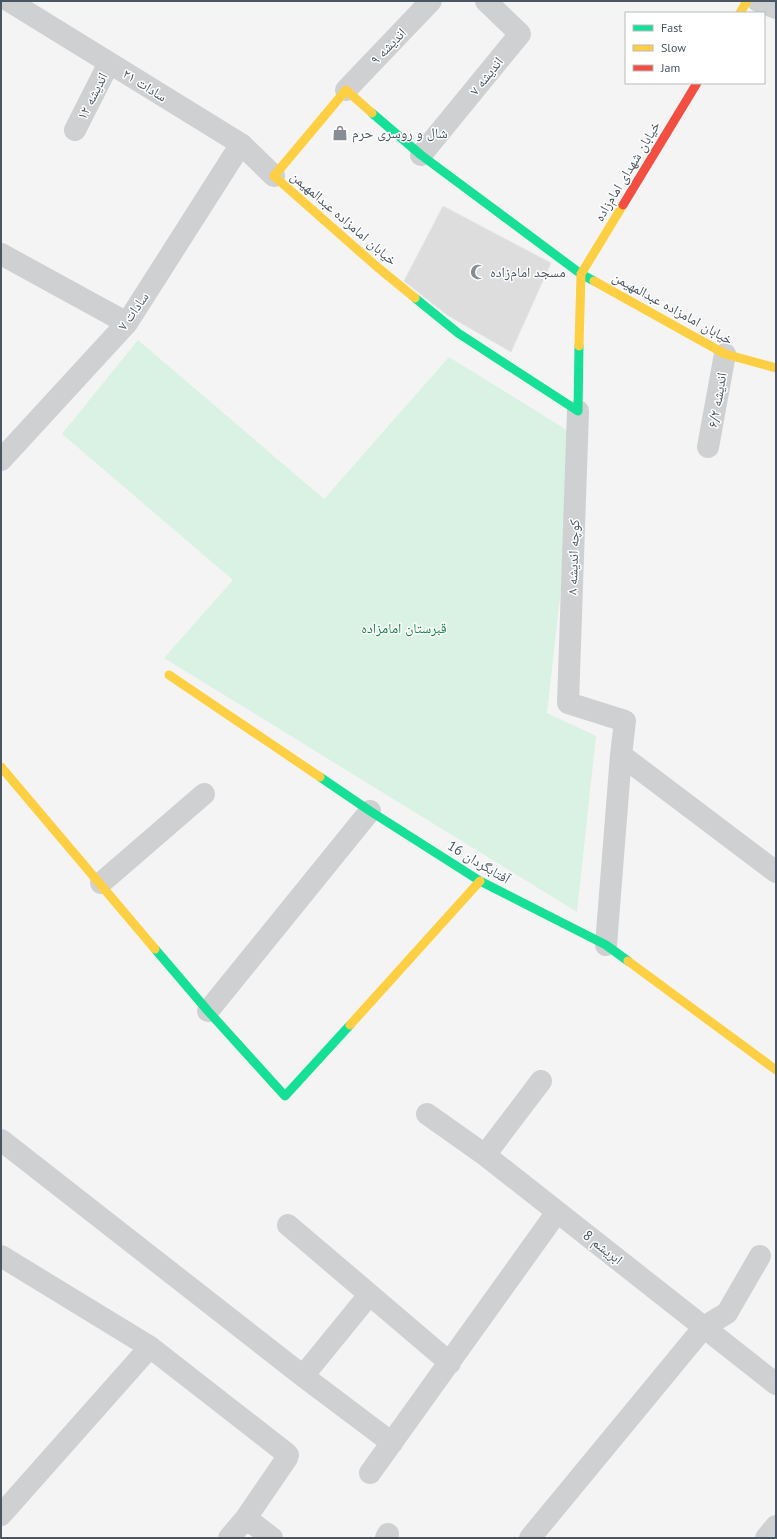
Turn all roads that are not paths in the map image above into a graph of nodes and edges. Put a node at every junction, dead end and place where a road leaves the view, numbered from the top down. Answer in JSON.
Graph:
{"nodes":[{"id":1,"x":9,"y":1,"type":"edge"},
{"id":2,"x":431,"y":1,"type":"edge"},
{"id":3,"x":486,"y":1,"type":"edge"},
{"id":4,"x":747,"y":1,"type":"edge"},
{"id":5,"x":758,"y":1,"type":"edge"},
{"id":6,"x":776,"y":8,"type":"edge"},
{"id":7,"x":741,"y":12,"type":"edge"},
{"id":8,"x":109,"y":62,"type":"junction"},
{"id":9,"x":696,"y":84,"type":"edge"},
{"id":10,"x":346,"y":90,"type":"junction"},
{"id":11,"x":75,"y":130,"type":"dead end"},
{"id":12,"x":241,"y":144,"type":"junction"},
{"id":13,"x":421,"y":155,"type":"junction"},
{"id":14,"x":274,"y":176,"type":"junction"},
{"id":15,"x":1,"y":254,"type":"edge"},
{"id":16,"x":582,"y":274,"type":"junction"},
{"id":17,"x":127,"y":323,"type":"junction"},
{"id":18,"x":725,"y":354,"type":"junction"},
{"id":19,"x":776,"y":368,"type":"edge"},
{"id":20,"x":578,"y":411,"type":"junction"},
{"id":21,"x":708,"y":447,"type":"dead end"},
{"id":22,"x":1,"y":460,"type":"edge"},
{"id":23,"x":169,"y":675,"type":"dead end"},
{"id":24,"x":621,"y":755,"type":"junction"},
{"id":25,"x":1,"y":768,"type":"edge"},
{"id":26,"x":204,"y":794,"type":"dead end"},
{"id":27,"x":370,"y":811,"type":"junction"},
{"id":28,"x":776,"y":872,"type":"edge"},
{"id":29,"x":480,"y":881,"type":"junction"},
{"id":30,"x":100,"y":883,"type":"junction"},
{"id":31,"x":606,"y":945,"type":"junction"},
{"id":32,"x":208,"y":1011,"type":"junction"},
{"id":33,"x":776,"y":1070,"type":"edge"},
{"id":34,"x":541,"y":1081,"type":"dead end"},
{"id":35,"x":427,"y":1114,"type":"dead end"},
{"id":36,"x":1,"y":1140,"type":"edge"},
{"id":37,"x":485,"y":1155,"type":"junction"},
{"id":38,"x":557,"y":1212,"type":"junction"},
{"id":39,"x":288,"y":1225,"type":"dead end"},
{"id":40,"x":1,"y":1256,"type":"edge"},
{"id":41,"x":760,"y":1256,"type":"dead end"},
{"id":42,"x":369,"y":1295,"type":"junction"},
{"id":43,"x":704,"y":1327,"type":"junction"},
{"id":44,"x":150,"y":1347,"type":"junction"},
{"id":45,"x":450,"y":1363,"type":"junction"},
{"id":46,"x":303,"y":1376,"type":"junction"},
{"id":47,"x":776,"y":1384,"type":"edge"},
{"id":48,"x":392,"y":1443,"type":"junction"},
{"id":49,"x":370,"y":1473,"type":"dead end"},
{"id":50,"x":1,"y":1515,"type":"edge"},
{"id":51,"x":246,"y":1518,"type":"junction"},
{"id":52,"x":776,"y":1526,"type":"edge"},
{"id":53,"x":229,"y":1538,"type":"edge"},
{"id":54,"x":272,"y":1538,"type":"edge"},
{"id":55,"x":530,"y":1538,"type":"edge"},
{"id":56,"x":766,"y":1538,"type":"edge"}],
"edges":[{"from":1,"to":8,"type":"street","name":"سادات ۲۱"},
{"from":2,"to":10,"type":"street","name":"اندیشه ۹"},
{"from":3,"to":13,"type":"street","name":"اندیشه ۷"},
{"from":4,"to":7,"type":"street"},
{"from":5,"to":6,"type":"street"},
{"from":8,"to":11,"type":"street","name":"اندیشه ۱۲"},
{"from":8,"to":12,"type":"street","name":"سادات ۲۱"},
{"from":9,"to":16,"type":"street","name":"خیابان شهدای امام‌زاده"},
{"from":10,"to":13,"type":"street","name":"خیابان امامزاده عبدالمهیمن"},
{"from":10,"to":14,"type":"street","name":"خیابان امامزاده عبدالمهیمن"},
{"from":12,"to":14,"type":"street","name":"سادات ۲۱"},
{"from":12,"to":17,"type":"street","name":"سادات ۷"},
{"from":13,"to":16,"type":"street","name":"خیابان امامزاده عبدالمهیمن"},
{"from":14,"to":20,"type":"street","name":"خیابان امامزاده عبدالمهیمن"},
{"from":15,"to":17,"type":"street"},
{"from":16,"to":18,"type":"street","name":"خیابان امامزاده عبدالمهیمن"},
{"from":16,"to":20,"type":"street"},
{"from":17,"to":22,"type":"street","name":"سادات ۷"},
{"from":18,"to":19,"type":"street","name":"خیابان امامزاده عبدالمهیمن"},
{"from":18,"to":21,"type":"street","name":"اندیشه ۶/۲"},
{"from":20,"to":24,"type":"street","name":"کوچه اندیشه ۸"},
{"from":23,"to":27,"type":"street","name":"آفتابگردان 16"},
{"from":24,"to":28,"type":"street"},
{"from":24,"to":31,"type":"street"},
{"from":25,"to":30,"type":"street"},
{"from":26,"to":30,"type":"street"},
{"from":27,"to":29,"type":"street","name":"آفتابگردان 16"},
{"from":27,"to":32,"type":"street"},
{"from":29,"to":31,"type":"street","name":"آفتابگردان 16"},
{"from":29,"to":32,"type":"street"},
{"from":30,"to":32,"type":"street"},
{"from":31,"to":33,"type":"street","name":"آفتابگردان 16"},
{"from":34,"to":37,"type":"street"},
{"from":35,"to":37,"type":"street","name":"ابریشم 8"},
{"from":36,"to":46,"type":"street"},
{"from":37,"to":38,"type":"street","name":"ابریشم 8"},
{"from":38,"to":43,"type":"street","name":"ابریشم 8"},
{"from":38,"to":45,"type":"street"},
{"from":39,"to":42,"type":"street"},
{"from":40,"to":44,"type":"street"},
{"from":41,"to":43,"type":"street"},
{"from":42,"to":45,"type":"street"},
{"from":42,"to":46,"type":"street"},
{"from":43,"to":47,"type":"street","name":"ابریشم 8"},
{"from":43,"to":55,"type":"street"},
{"from":44,"to":50,"type":"street"},
{"from":44,"to":51,"type":"street"},
{"from":45,"to":48,"type":"street"},
{"from":46,"to":48,"type":"street"},
{"from":48,"to":49,"type":"street"},
{"from":51,"to":53,"type":"street"},
{"from":51,"to":54,"type":"street"},
{"from":52,"to":56,"type":"street"}]}
